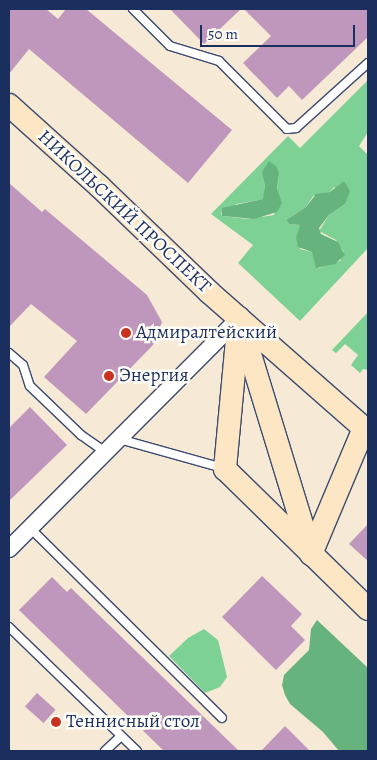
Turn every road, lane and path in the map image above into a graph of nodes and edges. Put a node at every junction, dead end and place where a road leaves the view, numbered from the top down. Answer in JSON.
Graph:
{"nodes":[{"id":1,"x":133,"y":9,"type":"edge"},
{"id":2,"x":368,"y":63,"type":"edge"},
{"id":3,"x":9,"y":105,"type":"edge"},
{"id":4,"x":239,"y":318,"type":"junction"},
{"id":5,"x":9,"y":353,"type":"edge"},
{"id":6,"x":366,"y":427,"type":"edge"},
{"id":7,"x":119,"y":439,"type":"junction"},
{"id":8,"x":105,"y":452,"type":"junction"},
{"id":9,"x":225,"y":469,"type":"junction"},
{"id":10,"x":30,"y":528,"type":"junction"},
{"id":11,"x":9,"y":549,"type":"edge"},
{"id":12,"x":311,"y":554,"type":"junction"},
{"id":13,"x":368,"y":609,"type":"edge"},
{"id":14,"x":9,"y":627,"type":"edge"},
{"id":15,"x":222,"y":718,"type":"dead end"},
{"id":16,"x":121,"y":736,"type":"junction"},
{"id":17,"x":105,"y":751,"type":"edge"},
{"id":18,"x":137,"y":751,"type":"edge"}],
"edges":[{"from":1,"to":2,"type":"lane"},
{"from":3,"to":4,"type":"main road","name":"НИКОЛЬСКИЙ ПРОСПЕКТ"},
{"from":4,"to":6,"type":"main road","name":"НИКОЛЬСКИЙ ПРОСПЕКТ"},
{"from":4,"to":7,"type":"street"},
{"from":4,"to":9,"type":"main road"},
{"from":4,"to":12,"type":"main road"},
{"from":5,"to":8,"type":"lane"},
{"from":6,"to":12,"type":"main road"},
{"from":7,"to":8,"type":"street"},
{"from":7,"to":9,"type":"lane"},
{"from":8,"to":10,"type":"street"},
{"from":9,"to":12,"type":"main road"},
{"from":10,"to":11,"type":"street"},
{"from":10,"to":15,"type":"lane"},
{"from":12,"to":13,"type":"main road"},
{"from":14,"to":16,"type":"lane"},
{"from":16,"to":17,"type":"lane"},
{"from":16,"to":18,"type":"lane"}]}
